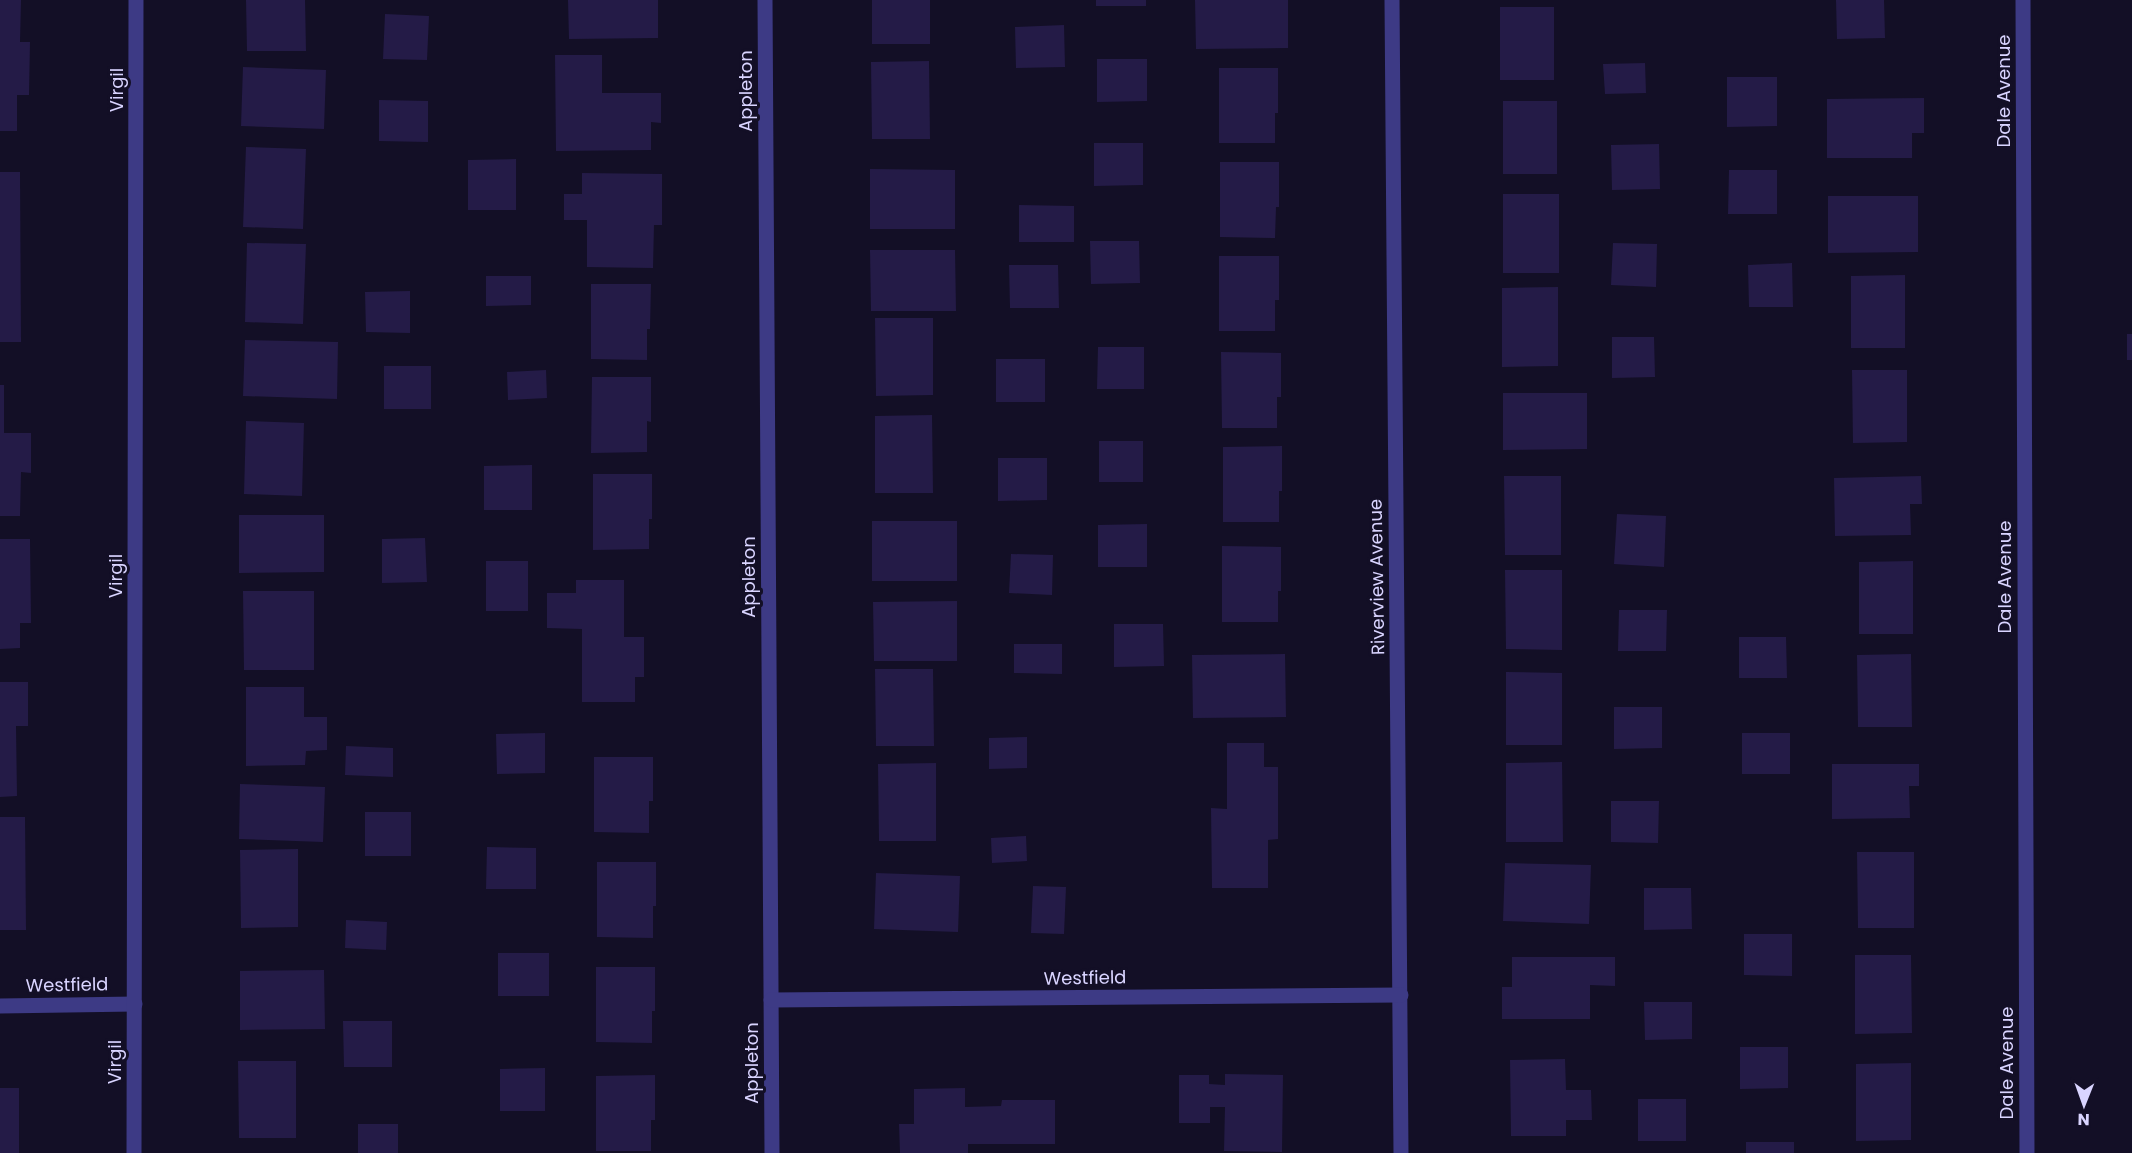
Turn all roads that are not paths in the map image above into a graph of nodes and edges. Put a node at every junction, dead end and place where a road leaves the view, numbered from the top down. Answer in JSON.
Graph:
{"nodes":[{"id":1,"x":136,"y":0,"type":"edge"},
{"id":2,"x":765,"y":0,"type":"edge"},
{"id":3,"x":1392,"y":0,"type":"edge"},
{"id":4,"x":2023,"y":0,"type":"edge"},
{"id":5,"x":1401,"y":994,"type":"junction"},
{"id":6,"x":771,"y":1000,"type":"junction"},
{"id":7,"x":135,"y":1004,"type":"junction"},
{"id":8,"x":0,"y":1006,"type":"edge"},
{"id":9,"x":134,"y":1153,"type":"edge"},
{"id":10,"x":772,"y":1153,"type":"edge"},
{"id":11,"x":1401,"y":1153,"type":"edge"},
{"id":12,"x":2027,"y":1153,"type":"edge"}],
"edges":[{"from":1,"to":7,"type":"street","name":"Virgil"},
{"from":2,"to":6,"type":"street","name":"Appleton"},
{"from":3,"to":5,"type":"street","name":"Riverview Avenue"},
{"from":4,"to":12,"type":"street","name":"Dale Avenue"},
{"from":5,"to":6,"type":"street","name":"Westfield"},
{"from":5,"to":11,"type":"street","name":"Riverview Avenue"},
{"from":6,"to":10,"type":"street","name":"Appleton"},
{"from":7,"to":8,"type":"street","name":"Westfield"},
{"from":7,"to":9,"type":"street","name":"Virgil"}]}
